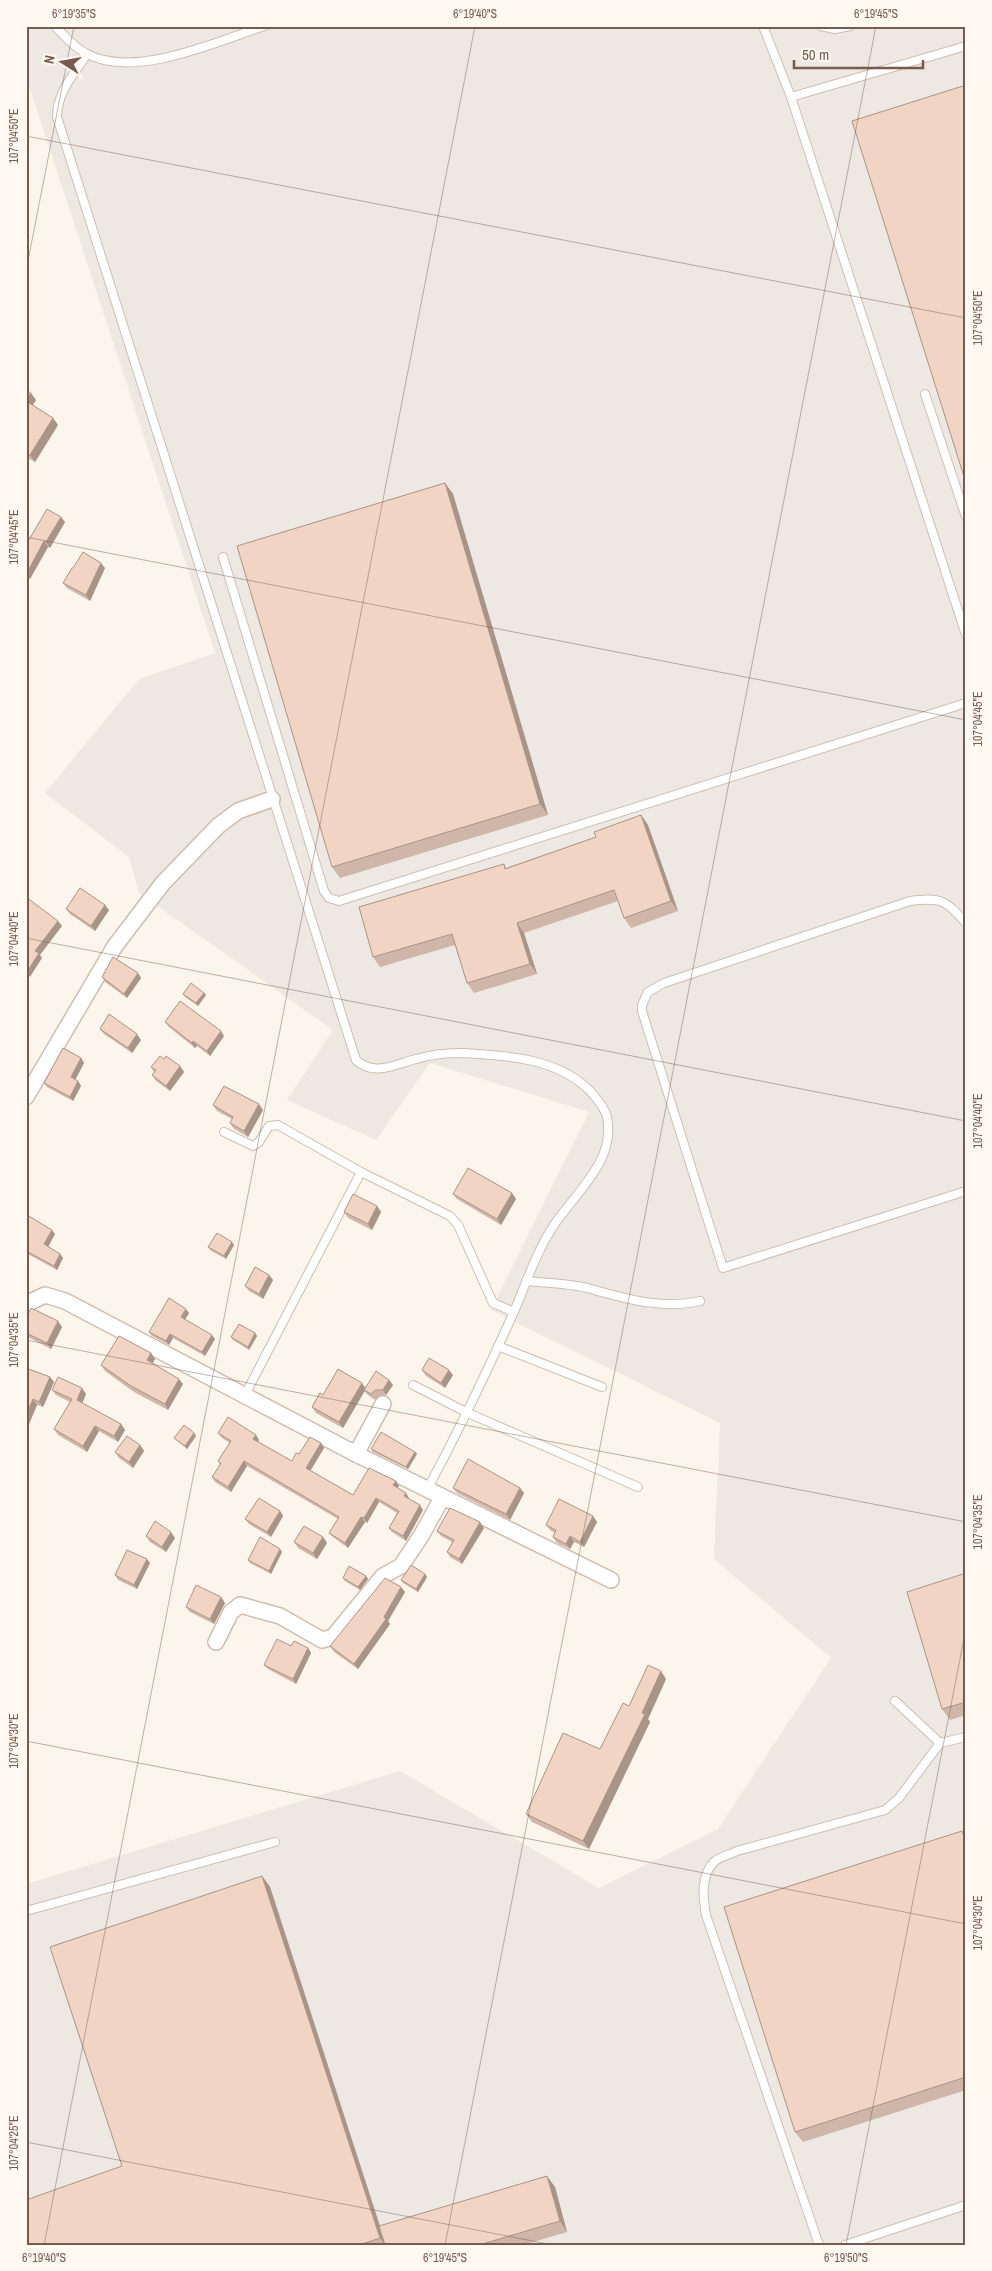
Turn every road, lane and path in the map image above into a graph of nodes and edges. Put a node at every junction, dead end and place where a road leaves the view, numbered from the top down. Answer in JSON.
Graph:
{"nodes":[{"id":1,"x":55,"y":26,"type":"edge"},
{"id":2,"x":264,"y":26,"type":"edge"},
{"id":3,"x":763,"y":26,"type":"edge"},
{"id":4,"x":821,"y":26,"type":"edge"},
{"id":5,"x":850,"y":26,"type":"edge"},
{"id":6,"x":966,"y":46,"type":"edge"},
{"id":7,"x":87,"y":54,"type":"junction"},
{"id":8,"x":791,"y":97,"type":"junction"},
{"id":9,"x":926,"y":394,"type":"dead end"},
{"id":10,"x":966,"y":517,"type":"edge"},
{"id":11,"x":223,"y":557,"type":"dead end"},
{"id":12,"x":966,"y":635,"type":"edge"},
{"id":13,"x":966,"y":703,"type":"edge"},
{"id":14,"x":272,"y":799,"type":"junction"},
{"id":15,"x":966,"y":923,"type":"edge"},
{"id":16,"x":26,"y":1097,"type":"edge"},
{"id":17,"x":224,"y":1132,"type":"dead end"},
{"id":18,"x":361,"y":1172,"type":"junction"},
{"id":19,"x":966,"y":1191,"type":"edge"},
{"id":20,"x":526,"y":1281,"type":"junction"},
{"id":21,"x":700,"y":1301,"type":"dead end"},
{"id":22,"x":26,"y":1304,"type":"edge"},
{"id":23,"x":514,"y":1312,"type":"junction"},
{"id":24,"x":498,"y":1346,"type":"junction"},
{"id":25,"x":413,"y":1385,"type":"dead end"},
{"id":26,"x":602,"y":1387,"type":"dead end"},
{"id":27,"x":245,"y":1395,"type":"junction"},
{"id":28,"x":382,"y":1404,"type":"dead end"},
{"id":29,"x":468,"y":1413,"type":"junction"},
{"id":30,"x":356,"y":1454,"type":"junction"},
{"id":31,"x":638,"y":1487,"type":"dead end"},
{"id":32,"x":427,"y":1490,"type":"junction"},
{"id":33,"x":442,"y":1498,"type":"junction"},
{"id":34,"x":610,"y":1580,"type":"dead end"},
{"id":35,"x":216,"y":1642,"type":"dead end"},
{"id":36,"x":896,"y":1701,"type":"dead end"},
{"id":37,"x":966,"y":1737,"type":"edge"},
{"id":38,"x":940,"y":1743,"type":"junction"},
{"id":39,"x":275,"y":1842,"type":"dead end"},
{"id":40,"x":26,"y":1911,"type":"edge"},
{"id":41,"x":966,"y":2205,"type":"edge"},
{"id":42,"x":819,"y":2245,"type":"edge"},
{"id":43,"x":845,"y":2245,"type":"edge"}],
"edges":[{"from":1,"to":7,"type":"lane"},
{"from":2,"to":7,"type":"lane"},
{"from":3,"to":8,"type":"lane"},
{"from":4,"to":5,"type":"lane"},
{"from":6,"to":8,"type":"lane"},
{"from":7,"to":14,"type":"lane"},
{"from":8,"to":12,"type":"lane"},
{"from":9,"to":10,"type":"lane"},
{"from":11,"to":13,"type":"lane"},
{"from":14,"to":16,"type":"street"},
{"from":14,"to":20,"type":"lane"},
{"from":15,"to":19,"type":"lane"},
{"from":17,"to":18,"type":"lane"},
{"from":18,"to":23,"type":"lane"},
{"from":18,"to":27,"type":"lane"},
{"from":20,"to":21,"type":"lane"},
{"from":20,"to":23,"type":"lane"},
{"from":22,"to":27,"type":"street"},
{"from":23,"to":24,"type":"lane"},
{"from":24,"to":26,"type":"lane"},
{"from":24,"to":29,"type":"lane"},
{"from":25,"to":29,"type":"lane"},
{"from":27,"to":30,"type":"street"},
{"from":28,"to":30,"type":"street"},
{"from":29,"to":31,"type":"lane"},
{"from":29,"to":32,"type":"lane"},
{"from":30,"to":32,"type":"street"},
{"from":32,"to":33,"type":"street"},
{"from":33,"to":34,"type":"street"},
{"from":33,"to":35,"type":"street"},
{"from":36,"to":38,"type":"lane"},
{"from":37,"to":38,"type":"lane"},
{"from":38,"to":42,"type":"lane"},
{"from":39,"to":40,"type":"lane"},
{"from":41,"to":43,"type":"lane"}]}
